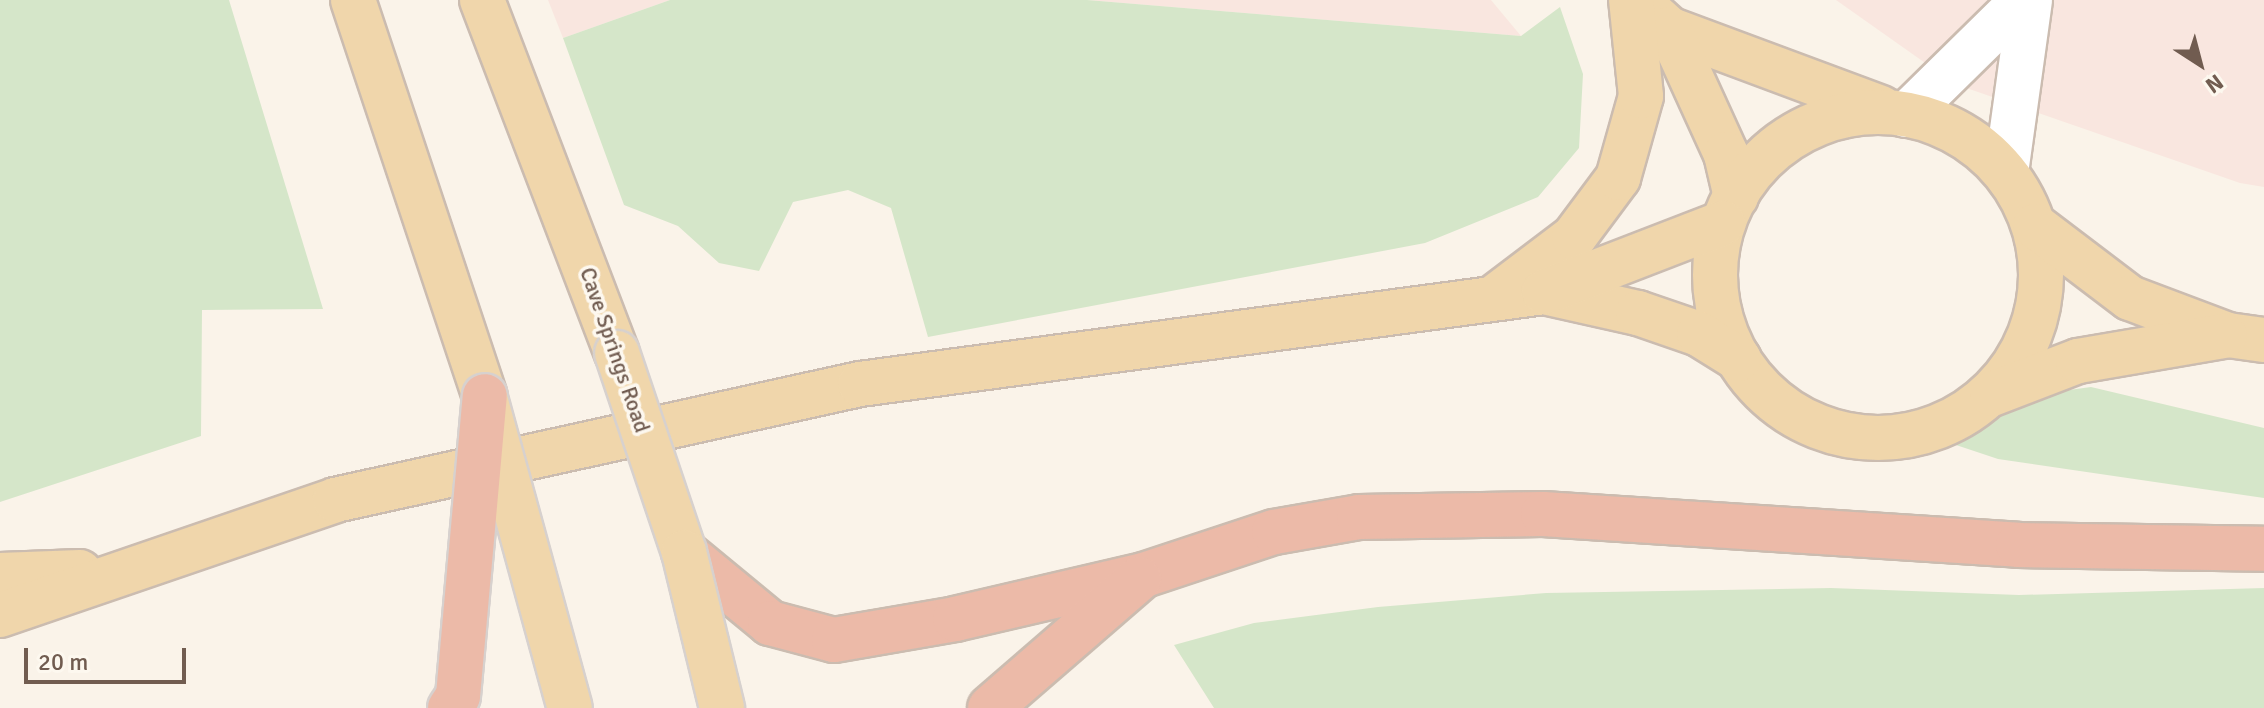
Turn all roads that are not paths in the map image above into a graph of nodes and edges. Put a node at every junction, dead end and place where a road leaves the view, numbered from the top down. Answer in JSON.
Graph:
{"nodes":[{"id":1,"x":353,"y":0,"type":"edge"},
{"id":2,"x":482,"y":0,"type":"edge"},
{"id":3,"x":1634,"y":0,"type":"edge"},
{"id":4,"x":2023,"y":0,"type":"edge"},
{"id":5,"x":2030,"y":0,"type":"edge"},
{"id":6,"x":1669,"y":29,"type":"junction"},
{"id":7,"x":1898,"y":113,"type":"junction"},
{"id":8,"x":2006,"y":173,"type":"junction"},
{"id":9,"x":1729,"y":210,"type":"junction"},
{"id":10,"x":2035,"y":226,"type":"junction"},
{"id":11,"x":1544,"y":292,"type":"junction"},
{"id":12,"x":1490,"y":300,"type":"junction"},
{"id":13,"x":2246,"y":338,"type":"edge"},
{"id":14,"x":1739,"y":359,"type":"junction"},
{"id":15,"x":1992,"y":394,"type":"junction"},
{"id":16,"x":485,"y":396,"type":"junction"},
{"id":17,"x":2264,"y":549,"type":"edge"},
{"id":18,"x":684,"y":552,"type":"junction"},
{"id":19,"x":127,"y":570,"type":"junction"},
{"id":20,"x":0,"y":575,"type":"edge"},
{"id":21,"x":1144,"y":575,"type":"junction"},
{"id":22,"x":0,"y":615,"type":"edge"},
{"id":23,"x":450,"y":708,"type":"edge"},
{"id":24,"x":570,"y":708,"type":"edge"},
{"id":25,"x":722,"y":708,"type":"edge"},
{"id":26,"x":990,"y":708,"type":"edge"}],
"edges":[{"from":1,"to":16,"type":"main road"},
{"from":2,"to":18,"type":"main road","name":"Cave Springs Road","bridge":true},
{"from":3,"to":6,"type":"main road"},
{"from":3,"to":12,"type":"main road"},
{"from":4,"to":7,"type":"lane"},
{"from":5,"to":8,"type":"lane"},
{"from":6,"to":7,"type":"main road"},
{"from":6,"to":9,"type":"main road"},
{"from":7,"to":8,"type":"main road"},
{"from":7,"to":9,"type":"main road"},
{"from":8,"to":10,"type":"main road"},
{"from":9,"to":11,"type":"main road"},
{"from":9,"to":14,"type":"main road"},
{"from":10,"to":13,"type":"main road"},
{"from":10,"to":15,"type":"main road"},
{"from":11,"to":12,"type":"main road"},
{"from":11,"to":14,"type":"main road"},
{"from":12,"to":19,"type":"main road"},
{"from":13,"to":15,"type":"main road"},
{"from":14,"to":15,"type":"main road"},
{"from":16,"to":23,"type":"highway","bridge":true},
{"from":16,"to":24,"type":"main road","bridge":true},
{"from":17,"to":21,"type":"highway"},
{"from":18,"to":21,"type":"highway"},
{"from":18,"to":25,"type":"main road","name":"Cave Springs Road","bridge":true},
{"from":19,"to":20,"type":"main road"},
{"from":19,"to":22,"type":"main road"},
{"from":21,"to":26,"type":"highway"}]}
